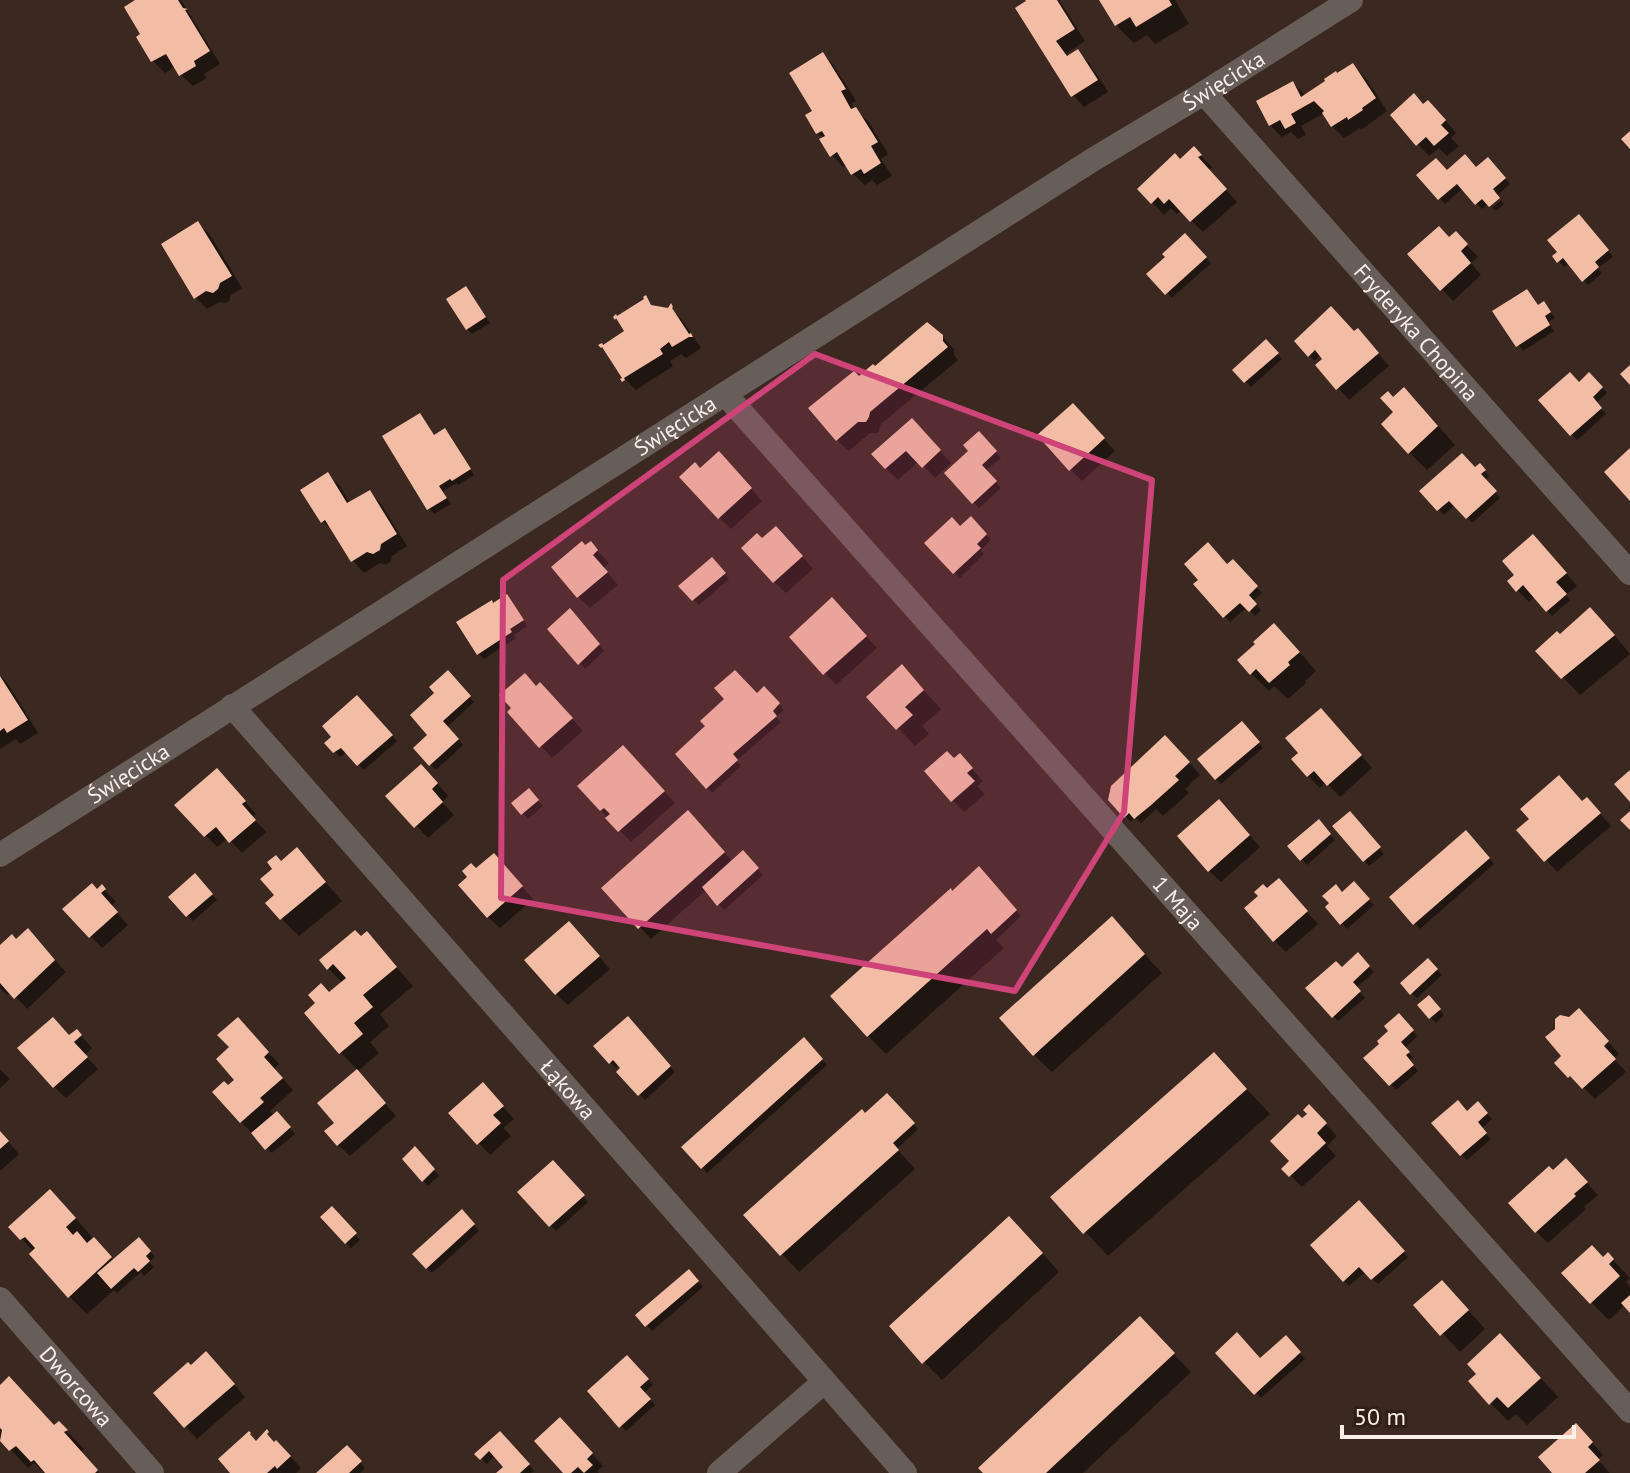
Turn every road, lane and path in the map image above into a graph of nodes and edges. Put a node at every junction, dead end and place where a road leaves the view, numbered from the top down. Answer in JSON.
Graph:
{"nodes":[{"id":1,"x":1351,"y":0,"type":"edge"},
{"id":2,"x":1204,"y":93,"type":"junction"},
{"id":3,"x":726,"y":395,"type":"junction"},
{"id":4,"x":1630,"y":573,"type":"edge"},
{"id":5,"x":232,"y":706,"type":"junction"},
{"id":6,"x":0,"y":855,"type":"edge"},
{"id":7,"x":0,"y":1299,"type":"edge"},
{"id":8,"x":824,"y":1382,"type":"junction"},
{"id":9,"x":1630,"y":1411,"type":"edge"},
{"id":10,"x":152,"y":1473,"type":"edge"},
{"id":11,"x":719,"y":1473,"type":"edge"},
{"id":12,"x":905,"y":1473,"type":"edge"}],
"edges":[{"from":1,"to":2,"type":"street","name":"Święcicka"},
{"from":2,"to":3,"type":"street","name":"Święcicka"},
{"from":2,"to":4,"type":"street","name":"Fryderyka Chopina"},
{"from":3,"to":5,"type":"street","name":"Święcicka"},
{"from":3,"to":9,"type":"street","name":"1 Maja"},
{"from":5,"to":6,"type":"street","name":"Święcicka"},
{"from":5,"to":8,"type":"street","name":"Łąkowa"},
{"from":7,"to":10,"type":"street","name":"Dworcowa"},
{"from":8,"to":11,"type":"street"},
{"from":8,"to":12,"type":"street","name":"Łąkowa"}]}
